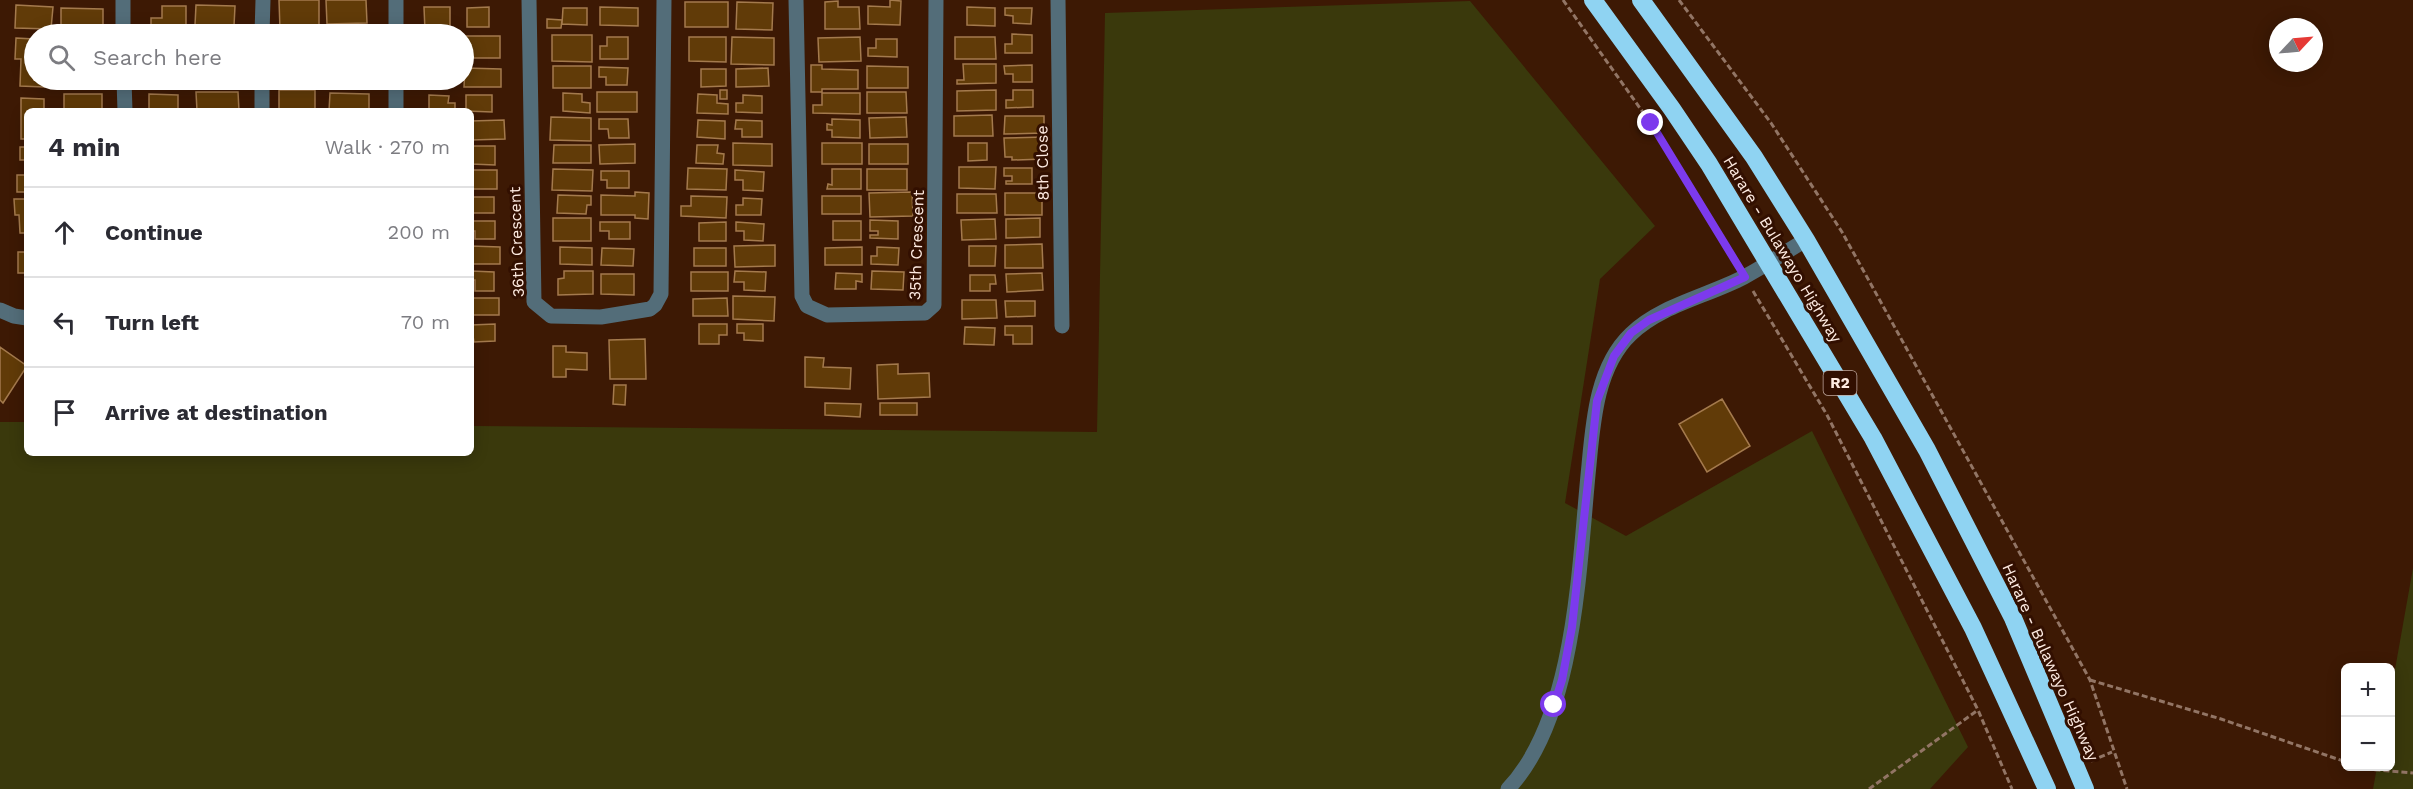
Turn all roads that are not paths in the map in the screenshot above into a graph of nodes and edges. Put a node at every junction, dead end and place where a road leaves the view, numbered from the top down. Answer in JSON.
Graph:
{"nodes":[{"id":1,"x":123,"y":0,"type":"edge"},
{"id":2,"x":263,"y":0,"type":"edge"},
{"id":3,"x":396,"y":0,"type":"edge"},
{"id":4,"x":529,"y":0,"type":"edge"},
{"id":5,"x":664,"y":0,"type":"edge"},
{"id":6,"x":796,"y":0,"type":"edge"},
{"id":7,"x":936,"y":0,"type":"edge"},
{"id":8,"x":1058,"y":0,"type":"edge"},
{"id":9,"x":1593,"y":0,"type":"edge"},
{"id":10,"x":1641,"y":0,"type":"edge"},
{"id":11,"x":123,"y":24,"type":"edge"},
{"id":12,"x":262,"y":24,"type":"edge"},
{"id":13,"x":396,"y":24,"type":"edge"},
{"id":14,"x":124,"y":90,"type":"edge"},
{"id":15,"x":262,"y":90,"type":"edge"},
{"id":16,"x":396,"y":90,"type":"edge"},
{"id":17,"x":125,"y":108,"type":"edge"},
{"id":18,"x":262,"y":108,"type":"edge"},
{"id":19,"x":396,"y":108,"type":"edge"},
{"id":20,"x":1806,"y":240,"type":"junction"},
{"id":21,"x":1769,"y":261,"type":"junction"},
{"id":22,"x":0,"y":310,"type":"edge"},
{"id":23,"x":24,"y":318,"type":"edge"},
{"id":24,"x":1062,"y":326,"type":"dead end"},
{"id":25,"x":1508,"y":789,"type":"edge"},
{"id":26,"x":2047,"y":789,"type":"edge"},
{"id":27,"x":2085,"y":789,"type":"edge"}],
"edges":[{"from":1,"to":11,"type":"street"},
{"from":2,"to":12,"type":"street"},
{"from":3,"to":13,"type":"street"},
{"from":4,"to":5,"type":"street","name":"36th Crescent"},
{"from":6,"to":7,"type":"street","name":"35th Crescent"},
{"from":8,"to":24,"type":"street","name":"8th Close"},
{"from":9,"to":21,"type":"highway","name":"Harare - Bulawayo Highway","number":"R2"},
{"from":10,"to":20,"type":"highway","name":"Harare - Bulawayo Highway","number":"R2"},
{"from":14,"to":17,"type":"street"},
{"from":15,"to":18,"type":"street"},
{"from":16,"to":19,"type":"street"},
{"from":20,"to":21,"type":"street"},
{"from":20,"to":27,"type":"highway","name":"Harare - Bulawayo Highway","number":"R2"},
{"from":21,"to":25,"type":"street"},
{"from":21,"to":26,"type":"highway","name":"Harare - Bulawayo Highway","number":"R2"},
{"from":22,"to":23,"type":"street"}]}
